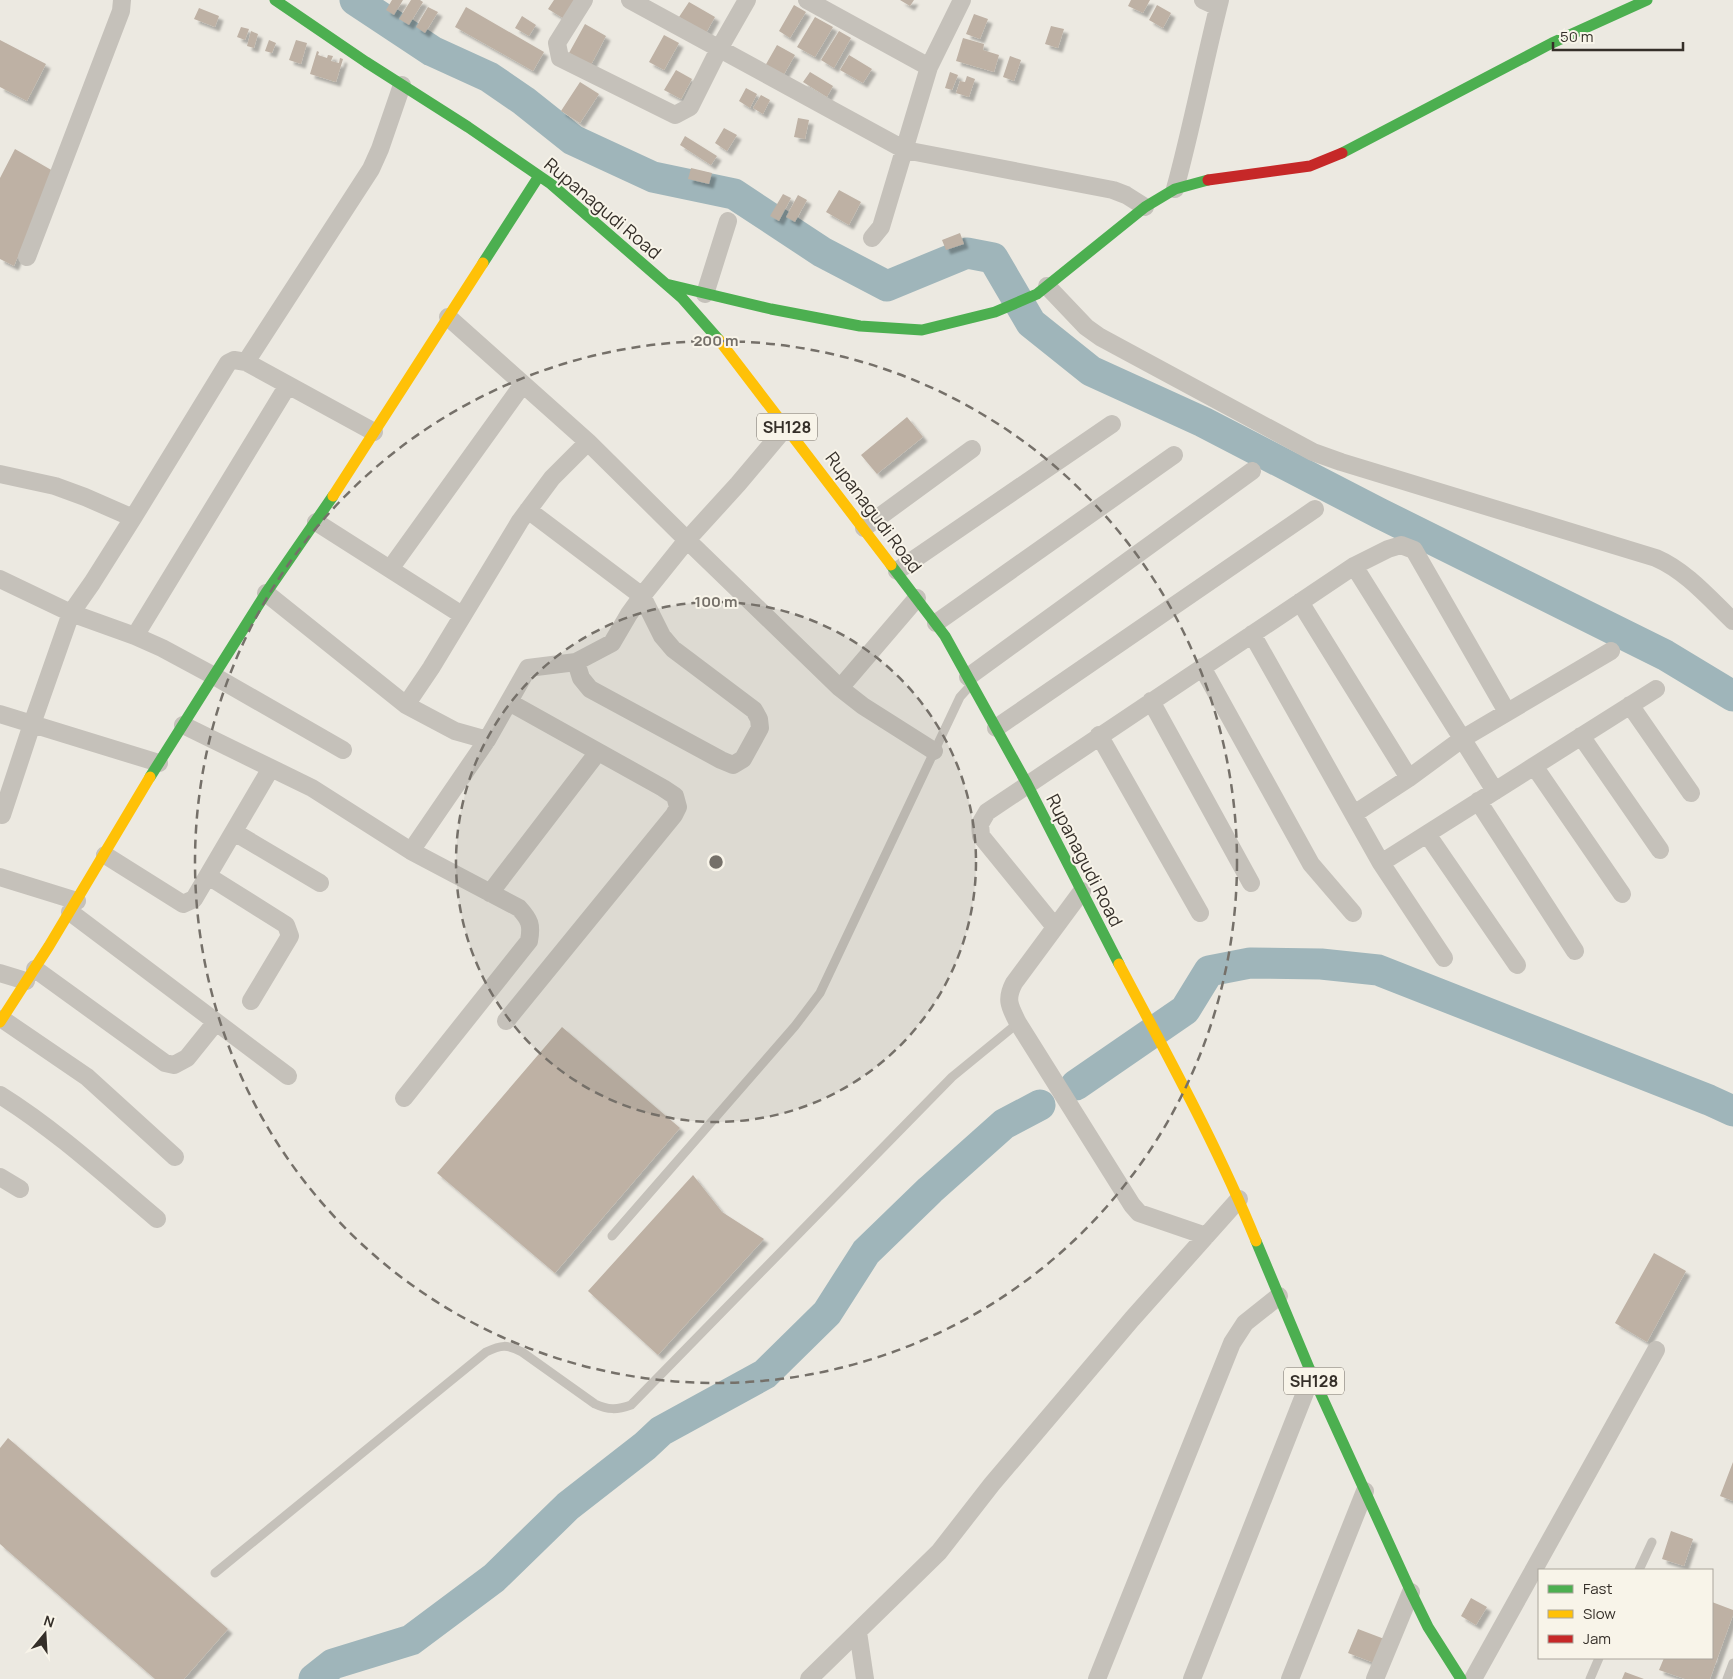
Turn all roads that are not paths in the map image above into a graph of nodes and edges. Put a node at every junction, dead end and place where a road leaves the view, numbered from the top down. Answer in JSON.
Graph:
{"nodes":[{"id":1,"x":122,"y":0,"type":"edge"},
{"id":2,"x":275,"y":0,"type":"edge"},
{"id":3,"x":584,"y":0,"type":"edge"},
{"id":4,"x":630,"y":0,"type":"edge"},
{"id":5,"x":747,"y":0,"type":"edge"},
{"id":6,"x":807,"y":0,"type":"edge"},
{"id":7,"x":962,"y":0,"type":"edge"},
{"id":8,"x":1647,"y":0,"type":"edge"},
{"id":9,"x":1214,"y":2,"type":"edge"},
{"id":10,"x":719,"y":49,"type":"junction"},
{"id":11,"x":929,"y":67,"type":"junction"},
{"id":12,"x":402,"y":85,"type":"junction"},
{"id":13,"x":905,"y":150,"type":"junction"},
{"id":14,"x":539,"y":176,"type":"junction"},
{"id":15,"x":1175,"y":189,"type":"junction"},
{"id":16,"x":1145,"y":207,"type":"junction"},
{"id":17,"x":728,"y":221,"type":"dead end"},
{"id":18,"x":872,"y":238,"type":"dead end"},
{"id":19,"x":27,"y":257,"type":"dead end"},
{"id":20,"x":666,"y":284,"type":"junction"},
{"id":21,"x":1042,"y":290,"type":"junction"},
{"id":22,"x":706,"y":294,"type":"junction"},
{"id":23,"x":448,"y":317,"type":"junction"},
{"id":24,"x":246,"y":362,"type":"junction"},
{"id":25,"x":523,"y":384,"type":"junction"},
{"id":26,"x":288,"y":385,"type":"junction"},
{"id":27,"x":1112,"y":424,"type":"dead end"},
{"id":28,"x":786,"y":426,"type":"junction"},
{"id":29,"x":374,"y":432,"type":"junction"},
{"id":30,"x":588,"y":442,"type":"junction"},
{"id":31,"x":972,"y":449,"type":"dead end"},
{"id":32,"x":1174,"y":455,"type":"dead end"},
{"id":33,"x":1252,"y":471,"type":"dead end"},
{"id":34,"x":0,"y":474,"type":"edge"},
{"id":35,"x":1315,"y":509,"type":"dead end"},
{"id":36,"x":528,"y":510,"type":"junction"},
{"id":37,"x":133,"y":518,"type":"junction"},
{"id":38,"x":316,"y":522,"type":"junction"},
{"id":39,"x":864,"y":528,"type":"junction"},
{"id":40,"x":688,"y":540,"type":"junction"},
{"id":41,"x":1354,"y":566,"type":"junction"},
{"id":42,"x":390,"y":569,"type":"junction"},
{"id":43,"x":897,"y":572,"type":"junction"},
{"id":44,"x":0,"y":579,"type":"edge"},
{"id":45,"x":266,"y":593,"type":"junction"},
{"id":46,"x":642,"y":596,"type":"junction"},
{"id":47,"x":916,"y":598,"type":"junction"},
{"id":48,"x":1300,"y":602,"type":"junction"},
{"id":49,"x":71,"y":613,"type":"junction"},
{"id":50,"x":462,"y":615,"type":"junction"},
{"id":51,"x":1733,"y":621,"type":"edge"},
{"id":52,"x":936,"y":623,"type":"junction"},
{"id":53,"x":1252,"y":634,"type":"junction"},
{"id":54,"x":135,"y":636,"type":"junction"},
{"id":55,"x":1611,"y":651,"type":"dead end"},
{"id":56,"x":576,"y":662,"type":"junction"},
{"id":57,"x":1202,"y":667,"type":"junction"},
{"id":58,"x":214,"y":676,"type":"junction"},
{"id":59,"x":970,"y":680,"type":"junction"},
{"id":60,"x":840,"y":688,"type":"junction"},
{"id":61,"x":1656,"y":689,"type":"dead end"},
{"id":62,"x":1151,"y":701,"type":"junction"},
{"id":63,"x":509,"y":702,"type":"junction"},
{"id":64,"x":406,"y":705,"type":"junction"},
{"id":65,"x":1630,"y":705,"type":"junction"},
{"id":66,"x":1508,"y":712,"type":"junction"},
{"id":67,"x":0,"y":714,"type":"edge"},
{"id":68,"x":32,"y":724,"type":"junction"},
{"id":69,"x":183,"y":725,"type":"junction"},
{"id":70,"x":996,"y":728,"type":"junction"},
{"id":71,"x":1099,"y":735,"type":"junction"},
{"id":72,"x":1581,"y":736,"type":"junction"},
{"id":73,"x":1462,"y":739,"type":"junction"},
{"id":74,"x":487,"y":740,"type":"junction"},
{"id":75,"x":343,"y":750,"type":"dead end"},
{"id":76,"x":934,"y":751,"type":"junction"},
{"id":77,"x":598,"y":752,"type":"junction"},
{"id":78,"x":159,"y":763,"type":"junction"},
{"id":79,"x":1534,"y":766,"type":"junction"},
{"id":80,"x":271,"y":768,"type":"junction"},
{"id":81,"x":1409,"y":778,"type":"junction"},
{"id":82,"x":1026,"y":784,"type":"junction"},
{"id":83,"x":1495,"y":791,"type":"junction"},
{"id":84,"x":1691,"y":793,"type":"dead end"},
{"id":85,"x":1478,"y":802,"type":"junction"},
{"id":86,"x":1354,"y":814,"type":"junction"},
{"id":87,"x":2,"y":815,"type":"dead end"},
{"id":88,"x":234,"y":832,"type":"junction"},
{"id":89,"x":1427,"y":834,"type":"junction"},
{"id":90,"x":1660,"y":850,"type":"dead end"},
{"id":91,"x":411,"y":851,"type":"junction"},
{"id":92,"x":105,"y":854,"type":"junction"},
{"id":93,"x":1381,"y":863,"type":"junction"},
{"id":94,"x":208,"y":876,"type":"junction"},
{"id":95,"x":0,"y":877,"type":"edge"},
{"id":96,"x":320,"y":883,"type":"dead end"},
{"id":97,"x":1251,"y":883,"type":"dead end"},
{"id":98,"x":1082,"y":891,"type":"junction"},
{"id":99,"x":490,"y":893,"type":"junction"},
{"id":100,"x":1622,"y":894,"type":"dead end"},
{"id":101,"x":73,"y":906,"type":"junction"},
{"id":102,"x":1200,"y":913,"type":"dead end"},
{"id":103,"x":1353,"y":913,"type":"dead end"},
{"id":104,"x":1055,"y":927,"type":"junction"},
{"id":105,"x":1575,"y":951,"type":"dead end"},
{"id":106,"x":1444,"y":958,"type":"dead end"},
{"id":107,"x":1517,"y":965,"type":"dead end"},
{"id":108,"x":0,"y":973,"type":"edge"},
{"id":109,"x":31,"y":975,"type":"junction"},
{"id":110,"x":251,"y":1002,"type":"dead end"},
{"id":111,"x":1,"y":1021,"type":"edge"},
{"id":112,"x":506,"y":1021,"type":"dead end"},
{"id":113,"x":216,"y":1022,"type":"junction"},
{"id":114,"x":1018,"y":1023,"type":"junction"},
{"id":115,"x":288,"y":1076,"type":"dead end"},
{"id":116,"x":0,"y":1095,"type":"edge"},
{"id":117,"x":404,"y":1098,"type":"dead end"},
{"id":118,"x":175,"y":1157,"type":"dead end"},
{"id":119,"x":0,"y":1177,"type":"edge"},
{"id":120,"x":20,"y":1189,"type":"dead end"},
{"id":121,"x":1239,"y":1199,"type":"junction"},
{"id":122,"x":157,"y":1219,"type":"dead end"},
{"id":123,"x":612,"y":1236,"type":"dead end"},
{"id":124,"x":1206,"y":1236,"type":"junction"},
{"id":125,"x":1279,"y":1296,"type":"junction"},
{"id":126,"x":1656,"y":1350,"type":"dead end"},
{"id":127,"x":1312,"y":1375,"type":"junction"},
{"id":128,"x":1365,"y":1491,"type":"junction"},
{"id":129,"x":1652,"y":1542,"type":"dead end"},
{"id":130,"x":1639,"y":1569,"type":"edge"},
{"id":131,"x":215,"y":1573,"type":"dead end"},
{"id":132,"x":1411,"y":1592,"type":"junction"},
{"id":133,"x":858,"y":1632,"type":"junction"},
{"id":134,"x":1599,"y":1659,"type":"edge"},
{"id":135,"x":1733,"y":1663,"type":"edge"},
{"id":136,"x":809,"y":1679,"type":"edge"},
{"id":137,"x":866,"y":1679,"type":"edge"},
{"id":138,"x":1097,"y":1679,"type":"edge"},
{"id":139,"x":1192,"y":1679,"type":"edge"},
{"id":140,"x":1290,"y":1679,"type":"edge"},
{"id":141,"x":1376,"y":1679,"type":"edge"},
{"id":142,"x":1461,"y":1679,"type":"edge"},
{"id":143,"x":1474,"y":1679,"type":"edge"},
{"id":144,"x":1590,"y":1679,"type":"edge"},
{"id":145,"x":1727,"y":1679,"type":"edge"}],
"edges":[{"from":1,"to":19,"type":"street"},
{"from":2,"to":12,"type":"main road","name":"Rupanagudi Road","number":"SH128"},
{"from":3,"to":10,"type":"street"},
{"from":4,"to":10,"type":"street"},
{"from":5,"to":10,"type":"street"},
{"from":6,"to":11,"type":"street"},
{"from":7,"to":11,"type":"street"},
{"from":8,"to":15,"type":"main road"},
{"from":9,"to":15,"type":"street"},
{"from":10,"to":13,"type":"street"},
{"from":11,"to":13,"type":"street"},
{"from":12,"to":14,"type":"main road","name":"Rupanagudi Road","number":"SH128"},
{"from":12,"to":24,"type":"street"},
{"from":13,"to":16,"type":"street"},
{"from":13,"to":18,"type":"street"},
{"from":14,"to":20,"type":"main road","name":"Rupanagudi Road","number":"SH128"},
{"from":14,"to":23,"type":"main road"},
{"from":15,"to":16,"type":"main road"},
{"from":16,"to":21,"type":"main road"},
{"from":17,"to":22,"type":"street"},
{"from":20,"to":22,"type":"main road"},
{"from":20,"to":28,"type":"main road","name":"Rupanagudi Road","number":"SH128"},
{"from":21,"to":22,"type":"main road"},
{"from":21,"to":51,"type":"street"},
{"from":23,"to":25,"type":"street"},
{"from":23,"to":29,"type":"main road"},
{"from":24,"to":26,"type":"street"},
{"from":24,"to":37,"type":"street"},
{"from":25,"to":30,"type":"street"},
{"from":25,"to":42,"type":"street"},
{"from":26,"to":29,"type":"street"},
{"from":26,"to":54,"type":"street"},
{"from":27,"to":43,"type":"street"},
{"from":28,"to":39,"type":"main road","name":"Rupanagudi Road","number":"SH128"},
{"from":28,"to":40,"type":"street"},
{"from":29,"to":38,"type":"main road"},
{"from":30,"to":36,"type":"street"},
{"from":30,"to":40,"type":"street"},
{"from":31,"to":39,"type":"street"},
{"from":32,"to":52,"type":"street"},
{"from":33,"to":59,"type":"street"},
{"from":34,"to":37,"type":"street"},
{"from":35,"to":70,"type":"street"},
{"from":36,"to":46,"type":"street"},
{"from":36,"to":50,"type":"street"},
{"from":37,"to":49,"type":"street"},
{"from":38,"to":42,"type":"street"},
{"from":38,"to":45,"type":"main road"},
{"from":39,"to":43,"type":"main road","name":"Rupanagudi Road","number":"SH128"},
{"from":40,"to":46,"type":"street"},
{"from":40,"to":60,"type":"street"},
{"from":41,"to":48,"type":"street"},
{"from":41,"to":66,"type":"street"},
{"from":41,"to":73,"type":"street"},
{"from":42,"to":50,"type":"street"},
{"from":43,"to":47,"type":"main road","name":"Rupanagudi Road","number":"SH128"},
{"from":44,"to":49,"type":"street"},
{"from":45,"to":58,"type":"main road"},
{"from":45,"to":64,"type":"street"},
{"from":46,"to":56,"type":"street"},
{"from":46,"to":56,"type":"street"},
{"from":47,"to":52,"type":"main road","name":"Rupanagudi Road","number":"SH128"},
{"from":47,"to":60,"type":"street"},
{"from":48,"to":53,"type":"street"},
{"from":48,"to":81,"type":"street"},
{"from":49,"to":54,"type":"street"},
{"from":49,"to":68,"type":"street"},
{"from":50,"to":64,"type":"street"},
{"from":52,"to":59,"type":"main road","name":"Rupanagudi Road","number":"SH128"},
{"from":53,"to":57,"type":"street"},
{"from":53,"to":86,"type":"street"},
{"from":54,"to":58,"type":"street"},
{"from":55,"to":66,"type":"street"},
{"from":56,"to":63,"type":"street"},
{"from":57,"to":62,"type":"street"},
{"from":57,"to":103,"type":"street"},
{"from":58,"to":69,"type":"main road"},
{"from":58,"to":75,"type":"street"},
{"from":59,"to":70,"type":"main road","name":"Rupanagudi Road","number":"SH128"},
{"from":59,"to":76,"type":"lane"},
{"from":60,"to":76,"type":"street"},
{"from":61,"to":65,"type":"street"},
{"from":62,"to":71,"type":"street"},
{"from":62,"to":97,"type":"street"},
{"from":63,"to":74,"type":"street"},
{"from":63,"to":77,"type":"street"},
{"from":64,"to":74,"type":"street"},
{"from":65,"to":72,"type":"street"},
{"from":65,"to":84,"type":"street"},
{"from":66,"to":73,"type":"street"},
{"from":67,"to":68,"type":"street"},
{"from":68,"to":78,"type":"street"},
{"from":68,"to":87,"type":"street"},
{"from":69,"to":78,"type":"main road"},
{"from":69,"to":80,"type":"street"},
{"from":70,"to":82,"type":"main road","name":"Rupanagudi Road","number":"SH128"},
{"from":71,"to":82,"type":"street"},
{"from":71,"to":102,"type":"street"},
{"from":72,"to":79,"type":"street"},
{"from":72,"to":90,"type":"street"},
{"from":73,"to":81,"type":"street"},
{"from":73,"to":83,"type":"street"},
{"from":74,"to":91,"type":"street"},
{"from":76,"to":123,"type":"lane"},
{"from":77,"to":99,"type":"street"},
{"from":77,"to":112,"type":"street"},
{"from":78,"to":92,"type":"main road"},
{"from":79,"to":83,"type":"street"},
{"from":79,"to":100,"type":"street"},
{"from":80,"to":88,"type":"street"},
{"from":80,"to":91,"type":"street"},
{"from":81,"to":86,"type":"street"},
{"from":82,"to":98,"type":"main road","name":"Rupanagudi Road","number":"SH128"},
{"from":82,"to":104,"type":"street"},
{"from":83,"to":85,"type":"street"},
{"from":85,"to":89,"type":"street"},
{"from":85,"to":105,"type":"street"},
{"from":86,"to":93,"type":"street"},
{"from":88,"to":94,"type":"street"},
{"from":88,"to":96,"type":"street"},
{"from":89,"to":93,"type":"street"},
{"from":89,"to":107,"type":"street"},
{"from":91,"to":99,"type":"street"},
{"from":92,"to":94,"type":"street"},
{"from":92,"to":101,"type":"main road"},
{"from":93,"to":106,"type":"street"},
{"from":94,"to":110,"type":"street"},
{"from":95,"to":101,"type":"street"},
{"from":98,"to":104,"type":"street"},
{"from":98,"to":121,"type":"main road","name":"Rupanagudi Road","number":"SH128"},
{"from":99,"to":117,"type":"street"},
{"from":101,"to":109,"type":"main road"},
{"from":101,"to":113,"type":"street"},
{"from":104,"to":114,"type":"street"},
{"from":108,"to":109,"type":"street"},
{"from":109,"to":111,"type":"main road"},
{"from":109,"to":113,"type":"street"},
{"from":111,"to":118,"type":"street"},
{"from":113,"to":115,"type":"street"},
{"from":114,"to":124,"type":"street"},
{"from":114,"to":131,"type":"lane"},
{"from":116,"to":122,"type":"street"},
{"from":119,"to":120,"type":"street"},
{"from":121,"to":124,"type":"street"},
{"from":121,"to":125,"type":"main road","number":"SH128"},
{"from":124,"to":133,"type":"street"},
{"from":125,"to":127,"type":"main road","number":"SH128"},
{"from":125,"to":138,"type":"street"},
{"from":126,"to":143,"type":"street"},
{"from":127,"to":128,"type":"main road","number":"SH128"},
{"from":127,"to":139,"type":"street"},
{"from":128,"to":132,"type":"main road","number":"SH128"},
{"from":128,"to":140,"type":"street"},
{"from":129,"to":130,"type":"lane"},
{"from":132,"to":141,"type":"street"},
{"from":132,"to":142,"type":"main road","number":"SH128"},
{"from":133,"to":136,"type":"street"},
{"from":133,"to":137,"type":"street"},
{"from":134,"to":144,"type":"lane"},
{"from":135,"to":145,"type":"lane"}]}
